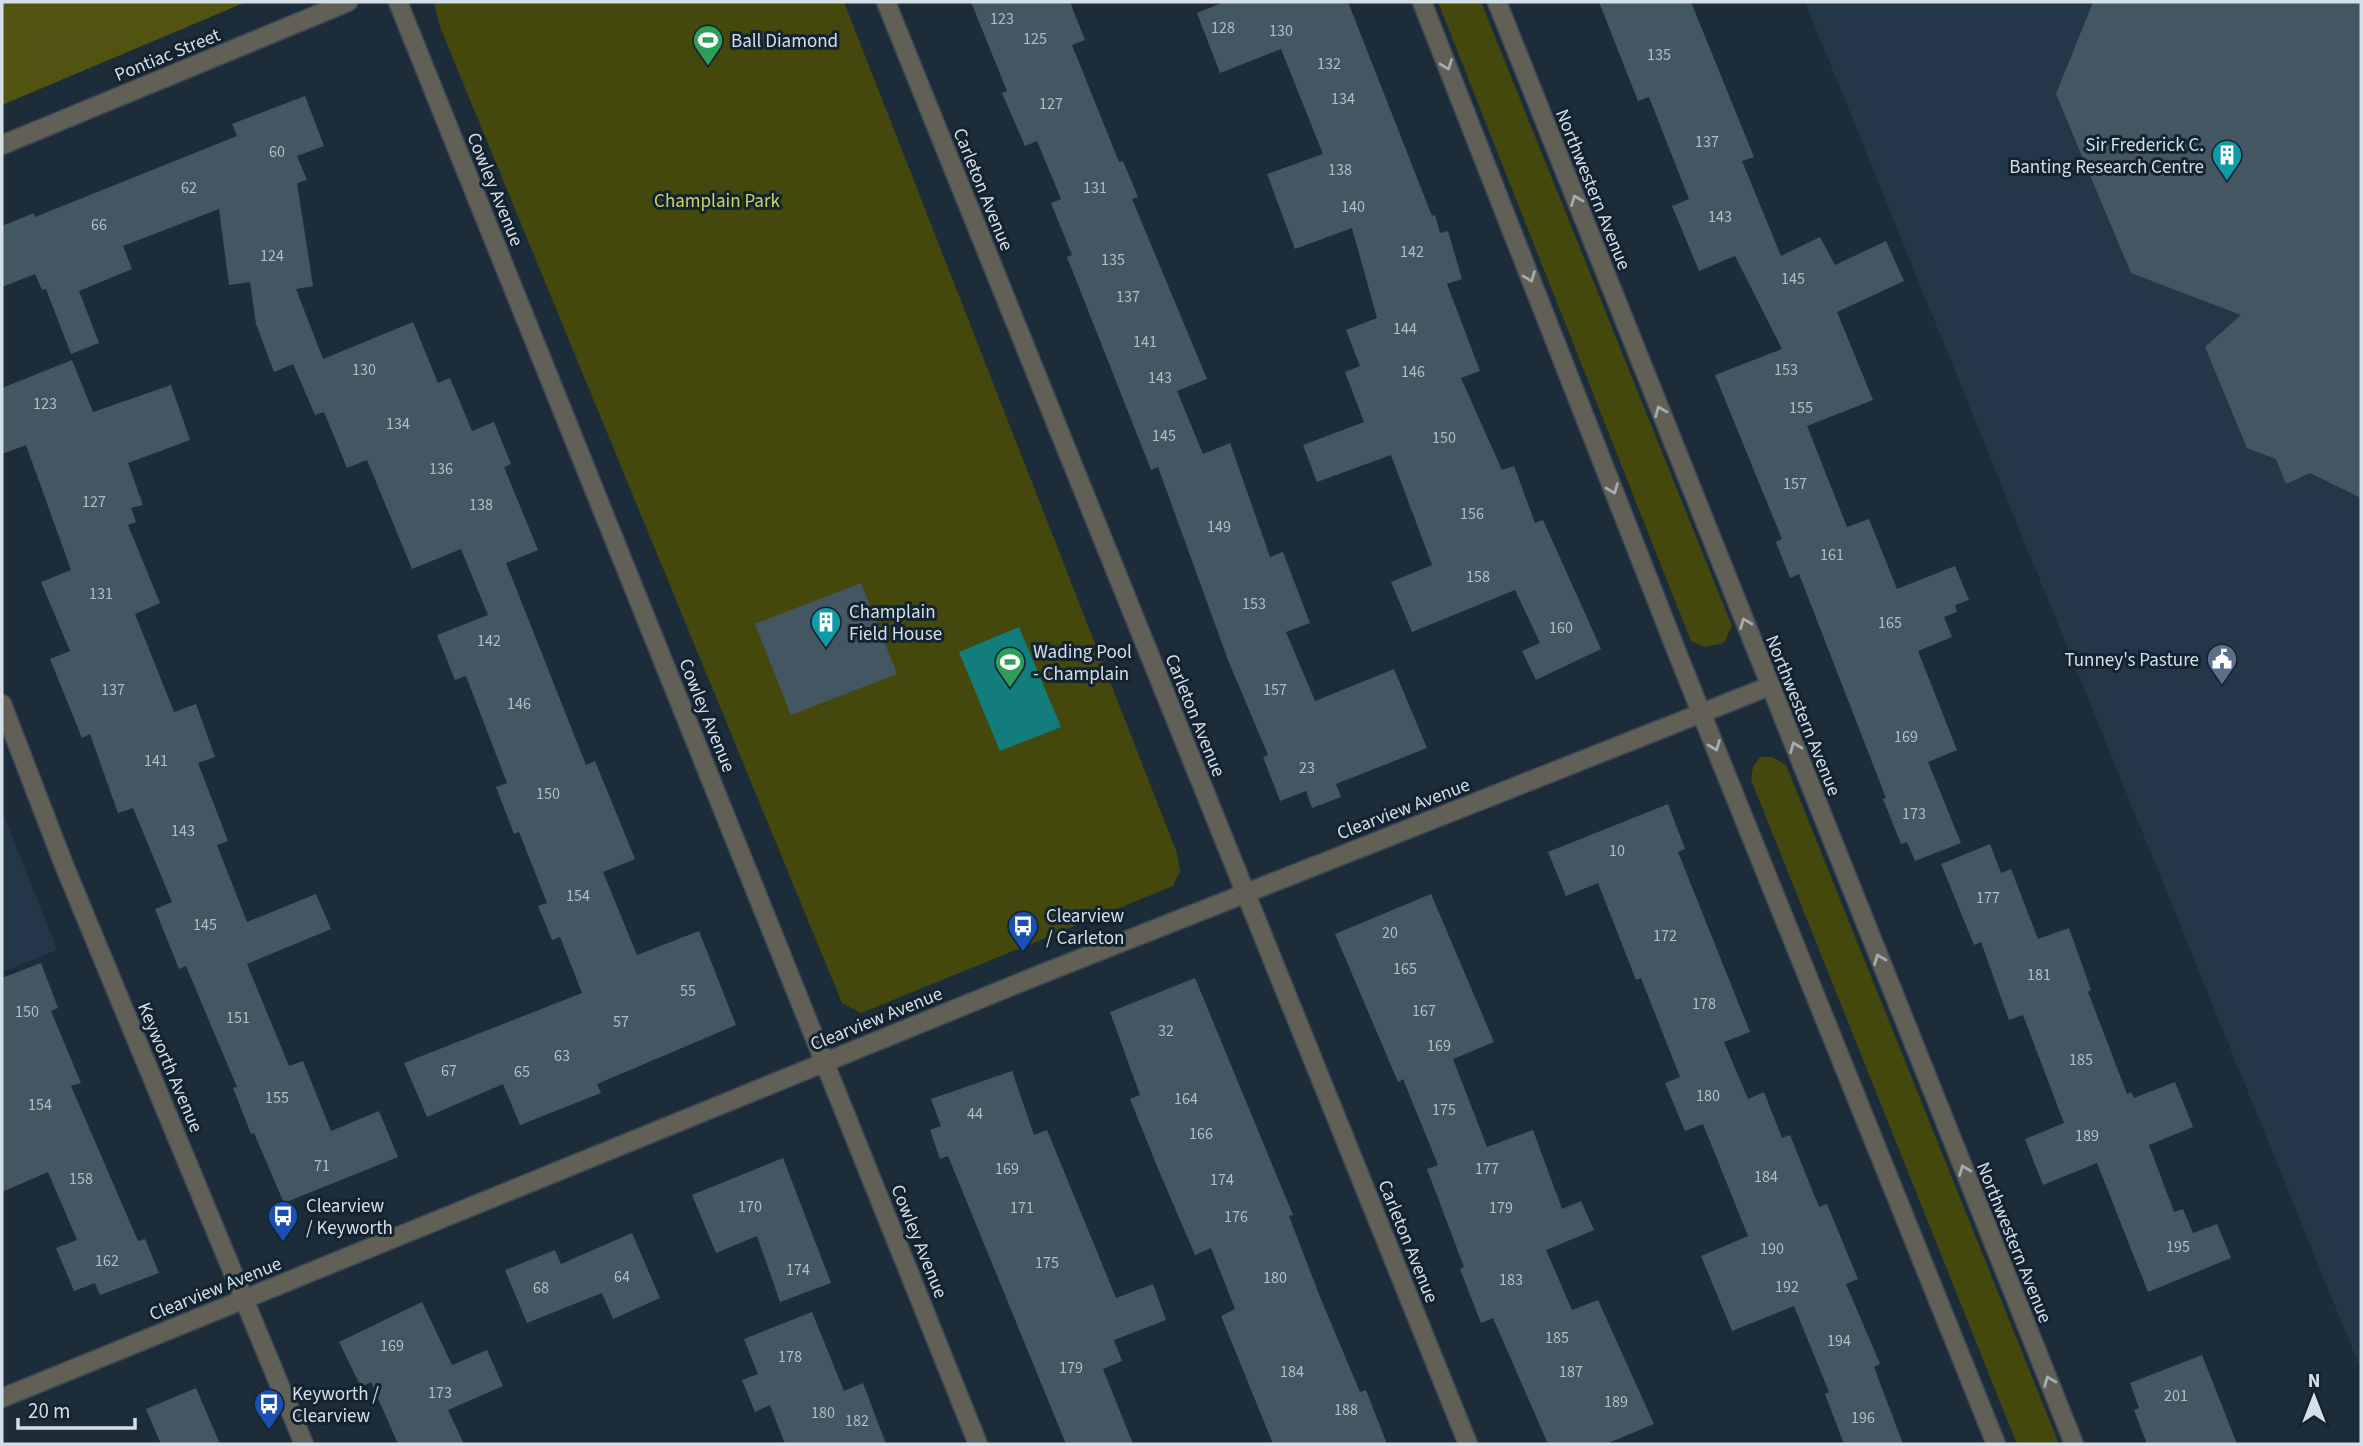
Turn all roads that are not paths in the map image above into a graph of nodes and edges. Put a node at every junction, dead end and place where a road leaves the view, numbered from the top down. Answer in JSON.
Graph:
{"nodes":[{"id":1,"x":348,"y":2,"type":"edge"},
{"id":2,"x":398,"y":2,"type":"edge"},
{"id":3,"x":886,"y":2,"type":"edge"},
{"id":4,"x":1422,"y":2,"type":"edge"},
{"id":5,"x":1497,"y":2,"type":"edge"},
{"id":6,"x":2,"y":145,"type":"edge"},
{"id":7,"x":1770,"y":686,"type":"junction"},
{"id":8,"x":2,"y":704,"type":"edge"},
{"id":9,"x":1702,"y":713,"type":"junction"},
{"id":10,"x":1245,"y":893,"type":"junction"},
{"id":11,"x":825,"y":1062,"type":"junction"},
{"id":12,"x":245,"y":1298,"type":"junction"},
{"id":13,"x":2,"y":1398,"type":"edge"},
{"id":14,"x":303,"y":1444,"type":"edge"},
{"id":15,"x":978,"y":1444,"type":"edge"},
{"id":16,"x":1468,"y":1444,"type":"edge"},
{"id":17,"x":1996,"y":1444,"type":"edge"},
{"id":18,"x":2074,"y":1444,"type":"edge"}],
"edges":[{"from":1,"to":6,"type":"street","name":"Pontiac Street"},
{"from":2,"to":11,"type":"street","name":"Cowley Avenue"},
{"from":3,"to":10,"type":"street","name":"Carleton Avenue"},
{"from":4,"to":9,"type":"street","one_way":true},
{"from":7,"to":5,"type":"street","name":"Northwestern Avenue","one_way":true},
{"from":7,"to":9,"type":"street","name":"Clearview Avenue"},
{"from":18,"to":7,"type":"street","name":"Northwestern Avenue","one_way":true},
{"from":8,"to":12,"type":"street","name":"Keyworth Avenue"},
{"from":9,"to":10,"type":"street","name":"Clearview Avenue"},
{"from":9,"to":17,"type":"street","one_way":true},
{"from":10,"to":11,"type":"street","name":"Clearview Avenue"},
{"from":10,"to":16,"type":"street","name":"Carleton Avenue"},
{"from":11,"to":12,"type":"street","name":"Clearview Avenue"},
{"from":11,"to":15,"type":"street","name":"Cowley Avenue"},
{"from":12,"to":13,"type":"street","name":"Clearview Avenue"},
{"from":12,"to":14,"type":"street","name":"Keyworth Avenue"}]}
